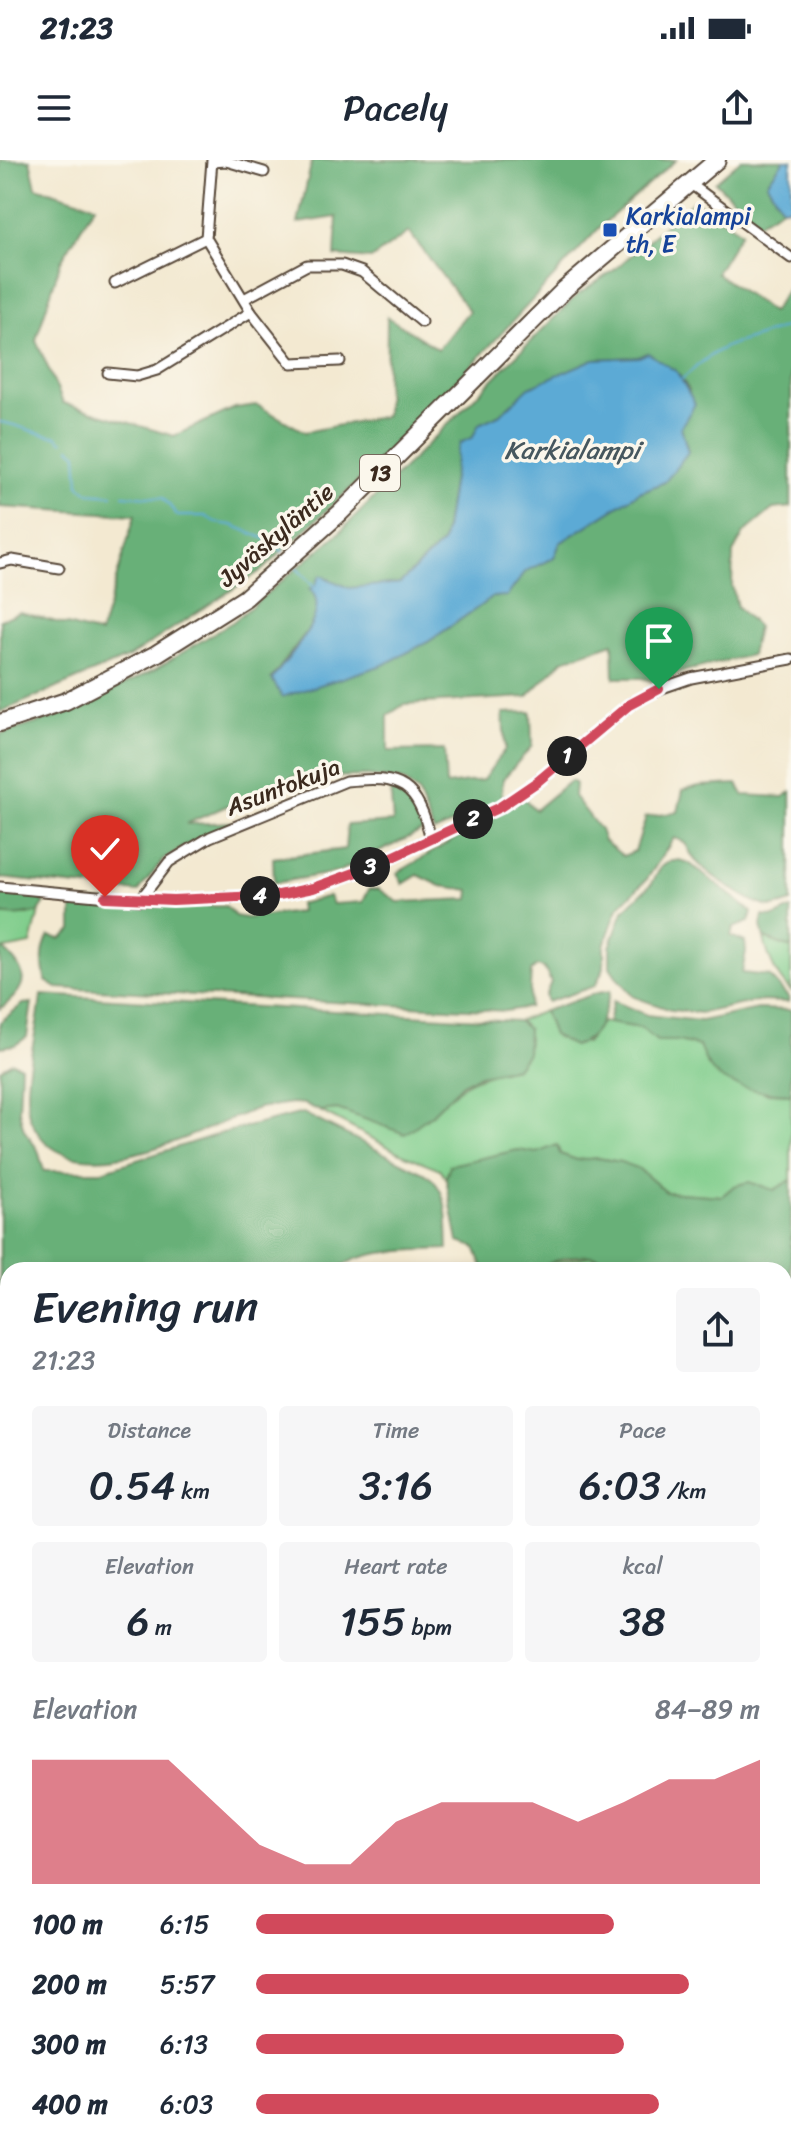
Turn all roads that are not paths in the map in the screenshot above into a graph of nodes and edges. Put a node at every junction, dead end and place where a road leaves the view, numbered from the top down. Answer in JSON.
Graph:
{"nodes":[{"id":1,"x":717,"y":160,"type":"edge"},
{"id":2,"x":212,"y":161,"type":"edge"},
{"id":3,"x":264,"y":172,"type":"dead end"},
{"id":4,"x":688,"y":182,"type":"junction"},
{"id":5,"x":206,"y":238,"type":"junction"},
{"id":6,"x":791,"y":258,"type":"edge"},
{"id":7,"x":115,"y":283,"type":"dead end"},
{"id":8,"x":244,"y":299,"type":"junction"},
{"id":9,"x":251,"y":312,"type":"junction"},
{"id":10,"x":422,"y":322,"type":"dead end"},
{"id":11,"x":340,"y":361,"type":"dead end"},
{"id":12,"x":108,"y":373,"type":"dead end"},
{"id":13,"x":0,"y":563,"type":"edge"},
{"id":14,"x":59,"y":568,"type":"dead end"},
{"id":15,"x":791,"y":659,"type":"edge"},
{"id":16,"x":0,"y":723,"type":"edge"},
{"id":17,"x":431,"y":839,"type":"junction"},
{"id":18,"x":0,"y":887,"type":"edge"},
{"id":19,"x":140,"y":900,"type":"junction"}],
"edges":[{"from":1,"to":4,"type":"highway","name":"Jyväskyläntie","number":"13"},
{"from":2,"to":3,"type":"street"},
{"from":2,"to":5,"type":"street"},
{"from":4,"to":6,"type":"street"},
{"from":4,"to":16,"type":"highway","name":"Jyväskyläntie","number":"13"},
{"from":5,"to":7,"type":"street"},
{"from":5,"to":8,"type":"street"},
{"from":8,"to":9,"type":"street"},
{"from":8,"to":10,"type":"street"},
{"from":9,"to":11,"type":"street"},
{"from":9,"to":12,"type":"street"},
{"from":13,"to":14,"type":"street"},
{"from":15,"to":17,"type":"street"},
{"from":17,"to":19,"type":"street"},
{"from":17,"to":19,"type":"street","name":"Asuntokuja"},
{"from":18,"to":19,"type":"street"}]}
